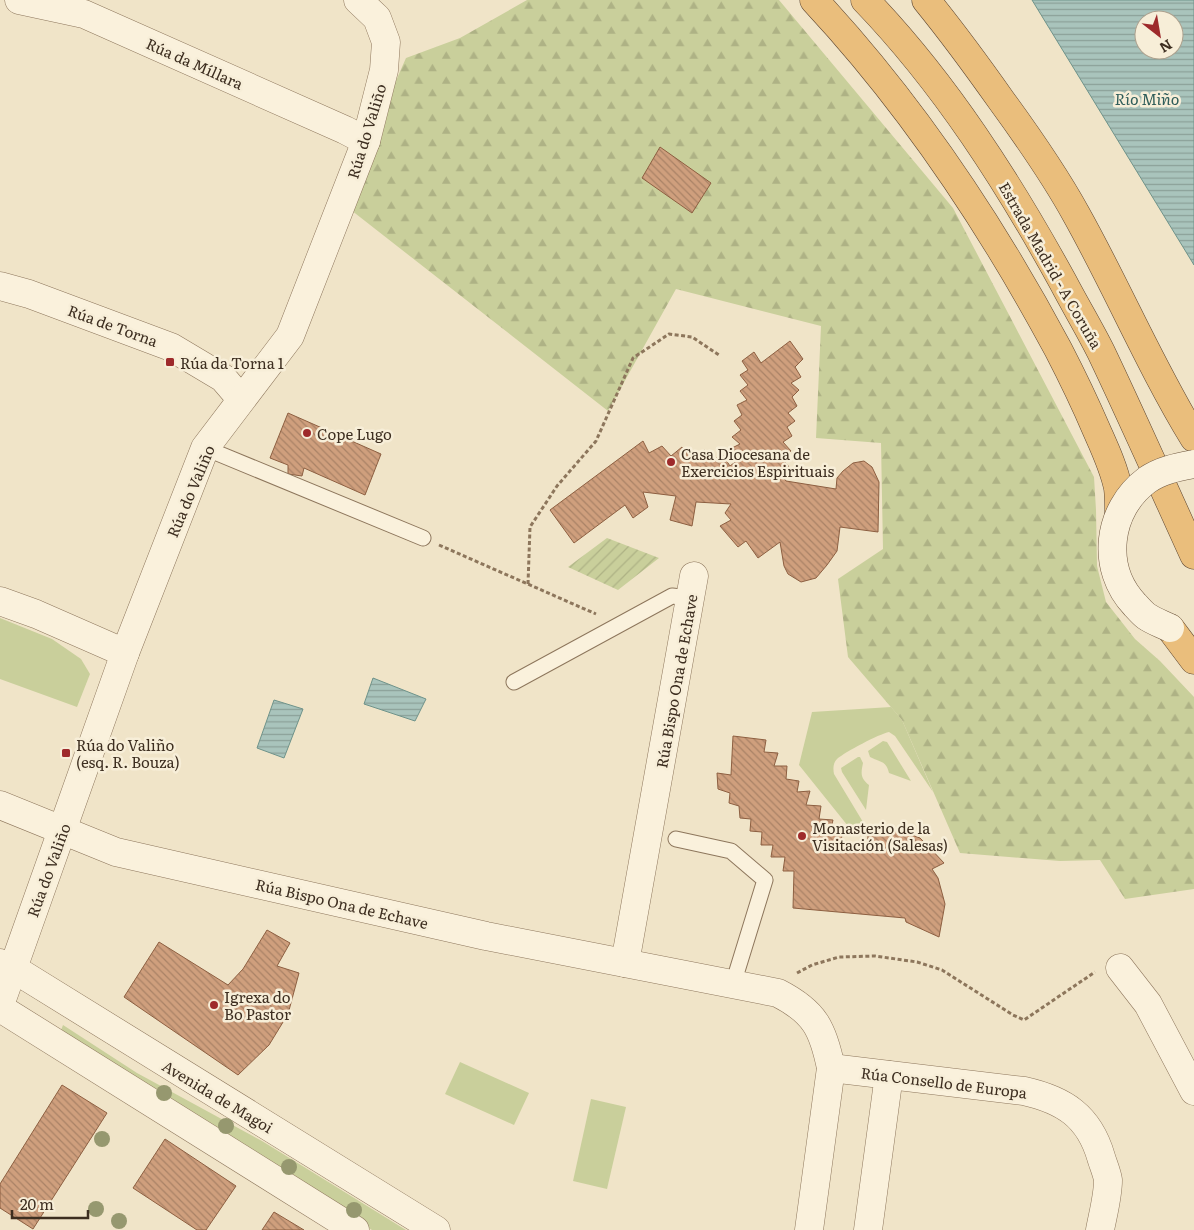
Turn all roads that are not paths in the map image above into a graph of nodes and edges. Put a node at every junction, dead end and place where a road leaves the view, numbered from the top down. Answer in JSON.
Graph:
{"nodes":[{"id":1,"x":19,"y":0,"type":"edge"},
{"id":2,"x":358,"y":0,"type":"edge"},
{"id":3,"x":814,"y":0,"type":"edge"},
{"id":4,"x":865,"y":0,"type":"edge"},
{"id":5,"x":926,"y":0,"type":"edge"},
{"id":6,"x":366,"y":141,"type":"junction"},
{"id":7,"x":0,"y":286,"type":"edge"},
{"id":8,"x":241,"y":399,"type":"junction"},
{"id":9,"x":1194,"y":438,"type":"edge"},
{"id":10,"x":205,"y":448,"type":"junction"},
{"id":11,"x":1194,"y":464,"type":"edge"},
{"id":12,"x":1119,"y":514,"type":"junction"},
{"id":13,"x":423,"y":538,"type":"road end"},
{"id":14,"x":1194,"y":555,"type":"edge"},
{"id":15,"x":692,"y":587,"type":"joint"},
{"id":16,"x":0,"y":601,"type":"edge"},
{"id":17,"x":1170,"y":628,"type":"joint"},
{"id":18,"x":125,"y":653,"type":"junction"},
{"id":19,"x":1194,"y":660,"type":"edge"},
{"id":20,"x":514,"y":682,"type":"dead end"},
{"id":21,"x":0,"y":805,"type":"edge"},
{"id":22,"x":63,"y":829,"type":"junction"},
{"id":23,"x":676,"y":839,"type":"dead end"},
{"id":24,"x":625,"y":963,"type":"junction"},
{"id":25,"x":7,"y":966,"type":"edge"},
{"id":26,"x":1120,"y":968,"type":"road end"},
{"id":27,"x":733,"y":984,"type":"junction"},
{"id":28,"x":0,"y":1007,"type":"edge"},
{"id":29,"x":831,"y":1068,"type":"junction"},
{"id":30,"x":890,"y":1075,"type":"junction"},
{"id":31,"x":1194,"y":1092,"type":"edge"},
{"id":32,"x":355,"y":1230,"type":"edge"},
{"id":33,"x":436,"y":1230,"type":"edge"},
{"id":34,"x":809,"y":1230,"type":"edge"},
{"id":35,"x":868,"y":1230,"type":"edge"},
{"id":36,"x":1100,"y":1230,"type":"edge"}],
"edges":[{"from":1,"to":6,"type":"street","name":"Rúa da Míllara"},
{"from":2,"to":6,"type":"street","name":"Rúa do Valiño"},
{"from":3,"to":12,"type":"highway"},
{"from":4,"to":14,"type":"highway","name":"Estrada Madrid - A Coruña"},
{"from":5,"to":9,"type":"highway"},
{"from":6,"to":8,"type":"street","name":"Rúa do Valiño"},
{"from":7,"to":8,"type":"street","name":"Rúa de Torna"},
{"from":8,"to":10,"type":"street","name":"Rúa do Valiño"},
{"from":10,"to":13,"type":"lane"},
{"from":10,"to":18,"type":"street","name":"Rúa do Valiño"},
{"from":11,"to":12,"type":"street","bridge":true},
{"from":12,"to":17,"type":"street","bridge":true},
{"from":15,"to":20,"type":"lane"},
{"from":15,"to":24,"type":"street","name":"Rúa Bispo Ona de Echave"},
{"from":16,"to":18,"type":"street"},
{"from":17,"to":19,"type":"highway"},
{"from":18,"to":22,"type":"street","name":"Rúa do Valiño"},
{"from":21,"to":22,"type":"street","name":"Rúa Bispo Ona de Echave"},
{"from":22,"to":24,"type":"street","name":"Rúa Bispo Ona de Echave"},
{"from":22,"to":25,"type":"street","name":"Rúa do Valiño"},
{"from":23,"to":27,"type":"lane"},
{"from":24,"to":27,"type":"street","name":"Rúa Bispo Ona de Echave"},
{"from":25,"to":28,"type":"street","name":"Rúa do Valiño"},
{"from":25,"to":33,"type":"street","name":"Avenida de Magoi"},
{"from":26,"to":31,"type":"street"},
{"from":27,"to":29,"type":"street","name":"Rúa Bispo Ona de Echave"},
{"from":28,"to":32,"type":"street"},
{"from":29,"to":30,"type":"street","name":"Rúa Consello de Europa"},
{"from":29,"to":34,"type":"street","name":"Rúa Bispo Ona de Echave"},
{"from":30,"to":35,"type":"street"},
{"from":30,"to":36,"type":"street","name":"Rúa Consello de Europa"}]}
